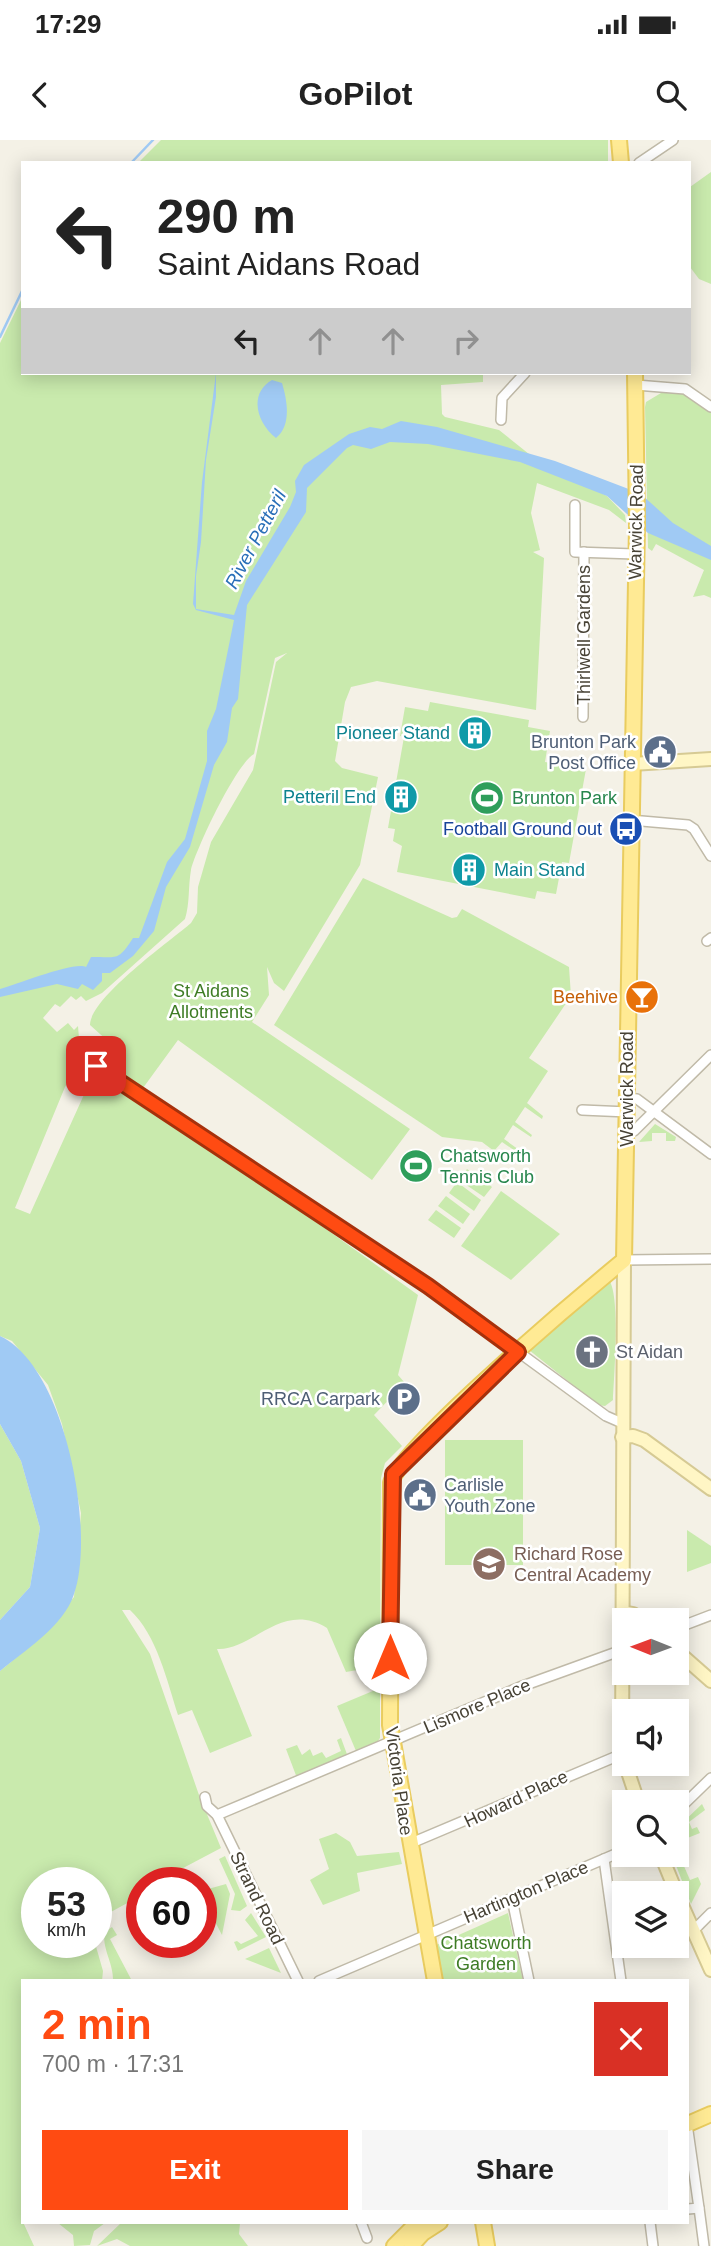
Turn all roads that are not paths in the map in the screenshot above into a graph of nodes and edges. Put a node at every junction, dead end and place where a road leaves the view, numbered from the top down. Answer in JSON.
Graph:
{"nodes":[{"id":1,"x":619,"y":140,"type":"edge"},
{"id":2,"x":673,"y":140,"type":"edge"},
{"id":3,"x":621,"y":161,"type":"edge"},
{"id":4,"x":642,"y":161,"type":"edge"},
{"id":5,"x":523,"y":375,"type":"edge"},
{"id":6,"x":635,"y":379,"type":"edge"},
{"id":7,"x":711,"y":407,"type":"edge"},
{"id":8,"x":501,"y":420,"type":"dead end"},
{"id":9,"x":575,"y":505,"type":"dead end"},
{"id":10,"x":584,"y":552,"type":"junction"},
{"id":11,"x":635,"y":554,"type":"junction"},
{"id":12,"x":583,"y":717,"type":"dead end"},
{"id":13,"x":711,"y":759,"type":"edge"},
{"id":14,"x":632,"y":764,"type":"junction"},
{"id":15,"x":630,"y":820,"type":"junction"},
{"id":16,"x":711,"y":856,"type":"edge"},
{"id":17,"x":711,"y":1055,"type":"edge"},
{"id":18,"x":96,"y":1066,"type":"dead end"},
{"id":19,"x":628,"y":1105,"type":"junction"},
{"id":20,"x":582,"y":1110,"type":"dead end"},
{"id":21,"x":653,"y":1111,"type":"junction"},
{"id":22,"x":627,"y":1132,"type":"junction"},
{"id":23,"x":711,"y":1154,"type":"edge"},
{"id":24,"x":711,"y":1259,"type":"edge"},
{"id":25,"x":624,"y":1260,"type":"junction"},
{"id":26,"x":518,"y":1352,"type":"junction"},
{"id":27,"x":622,"y":1423,"type":"junction"},
{"id":28,"x":622,"y":1437,"type":"junction"},
{"id":29,"x":711,"y":1489,"type":"edge"},
{"id":30,"x":622,"y":1608,"type":"edge"},
{"id":31,"x":711,"y":1615,"type":"edge"},
{"id":32,"x":690,"y":1623,"type":"edge"},
{"id":33,"x":612,"y":1653,"type":"edge"},
{"id":34,"x":690,"y":1662,"type":"edge"},
{"id":35,"x":711,"y":1681,"type":"edge"},
{"id":36,"x":392,"y":1742,"type":"junction"},
{"id":37,"x":612,"y":1758,"type":"edge"},
{"id":38,"x":711,"y":1778,"type":"edge"},
{"id":39,"x":689,"y":1799,"type":"edge"},
{"id":40,"x":196,"y":1809,"type":"dead end"},
{"id":41,"x":217,"y":1815,"type":"junction"},
{"id":42,"x":409,"y":1844,"type":"junction"},
{"id":43,"x":612,"y":1856,"type":"edge"},
{"id":44,"x":604,"y":1859,"type":"junction"},
{"id":45,"x":512,"y":1899,"type":"junction"},
{"id":46,"x":711,"y":1913,"type":"edge"},
{"id":47,"x":689,"y":1922,"type":"edge"},
{"id":48,"x":693,"y":1931,"type":"junction"},
{"id":49,"x":426,"y":1933,"type":"junction"},
{"id":50,"x":711,"y":1970,"type":"edge"},
{"id":51,"x":297,"y":1979,"type":"edge"},
{"id":52,"x":323,"y":1979,"type":"edge"},
{"id":53,"x":435,"y":1979,"type":"edge"},
{"id":54,"x":529,"y":1979,"type":"edge"},
{"id":55,"x":621,"y":1979,"type":"edge"},
{"id":56,"x":711,"y":2114,"type":"edge"},
{"id":57,"x":689,"y":2124,"type":"edge"},
{"id":58,"x":689,"y":2140,"type":"edge"},
{"id":59,"x":698,"y":2208,"type":"junction"},
{"id":60,"x":689,"y":2209,"type":"edge"},
{"id":61,"x":361,"y":2224,"type":"edge"},
{"id":62,"x":416,"y":2224,"type":"edge"},
{"id":63,"x":437,"y":2224,"type":"edge"},
{"id":64,"x":483,"y":2224,"type":"edge"},
{"id":65,"x":650,"y":2224,"type":"edge"},
{"id":66,"x":367,"y":2238,"type":"dead end"},
{"id":67,"x":394,"y":2246,"type":"edge"},
{"id":68,"x":411,"y":2246,"type":"edge"},
{"id":69,"x":486,"y":2246,"type":"edge"},
{"id":70,"x":653,"y":2246,"type":"edge"},
{"id":71,"x":704,"y":2246,"type":"edge"}],
"edges":[{"from":1,"to":3,"type":"main road"},
{"from":2,"to":4,"type":"street"},
{"from":5,"to":8,"type":"street"},
{"from":6,"to":7,"type":"street"},
{"from":6,"to":11,"type":"main road","name":"Warwick Road"},
{"from":9,"to":10,"type":"street","name":"Thirlwell Gardens"},
{"from":10,"to":11,"type":"street"},
{"from":10,"to":12,"type":"street","name":"Thirlwell Gardens"},
{"from":11,"to":14,"type":"main road","name":"Warwick Road"},
{"from":13,"to":14,"type":"street"},
{"from":14,"to":15,"type":"main road","name":"Warwick Road"},
{"from":15,"to":16,"type":"street"},
{"from":15,"to":19,"type":"main road","name":"Warwick Road"},
{"from":17,"to":21,"type":"street"},
{"from":18,"to":26,"type":"street"},
{"from":19,"to":20,"type":"street"},
{"from":19,"to":21,"type":"street"},
{"from":19,"to":22,"type":"main road","name":"Warwick Road"},
{"from":21,"to":22,"type":"street"},
{"from":21,"to":23,"type":"street"},
{"from":22,"to":25,"type":"main road","name":"Warwick Road"},
{"from":24,"to":25,"type":"street"},
{"from":25,"to":26,"type":"main road","name":"Victoria Place"},
{"from":25,"to":27,"type":"street","name":"Warwick Road"},
{"from":26,"to":27,"type":"street"},
{"from":26,"to":36,"type":"main road","name":"Victoria Place"},
{"from":27,"to":28,"type":"street","name":"Warwick Road"},
{"from":28,"to":29,"type":"street"},
{"from":28,"to":30,"type":"street","name":"Warwick Road"},
{"from":31,"to":32,"type":"street"},
{"from":33,"to":36,"type":"street","name":"Lismore Place"},
{"from":34,"to":35,"type":"street"},
{"from":36,"to":41,"type":"street","name":"Lismore Place"},
{"from":36,"to":42,"type":"main road","name":"Victoria Place"},
{"from":37,"to":42,"type":"street","name":"Howard Place"},
{"from":38,"to":39,"type":"street"},
{"from":40,"to":41,"type":"street"},
{"from":41,"to":51,"type":"street","name":"Strand Road"},
{"from":42,"to":49,"type":"main road","name":"Victoria Place"},
{"from":43,"to":44,"type":"street","name":"Hartington Place"},
{"from":44,"to":45,"type":"street","name":"Hartington Place"},
{"from":44,"to":55,"type":"street"},
{"from":45,"to":49,"type":"street","name":"Hartington Place"},
{"from":45,"to":54,"type":"street"},
{"from":46,"to":48,"type":"street"},
{"from":47,"to":48,"type":"street"},
{"from":48,"to":50,"type":"street"},
{"from":49,"to":52,"type":"street","name":"Hartington Place"},
{"from":49,"to":53,"type":"main road","name":"Victoria Place"},
{"from":56,"to":57,"type":"main road"},
{"from":58,"to":59,"type":"street"},
{"from":59,"to":60,"type":"street"},
{"from":59,"to":71,"type":"street"},
{"from":61,"to":66,"type":"street"},
{"from":62,"to":67,"type":"main road"},
{"from":63,"to":68,"type":"main road"},
{"from":64,"to":69,"type":"main road"},
{"from":65,"to":70,"type":"street"}]}
